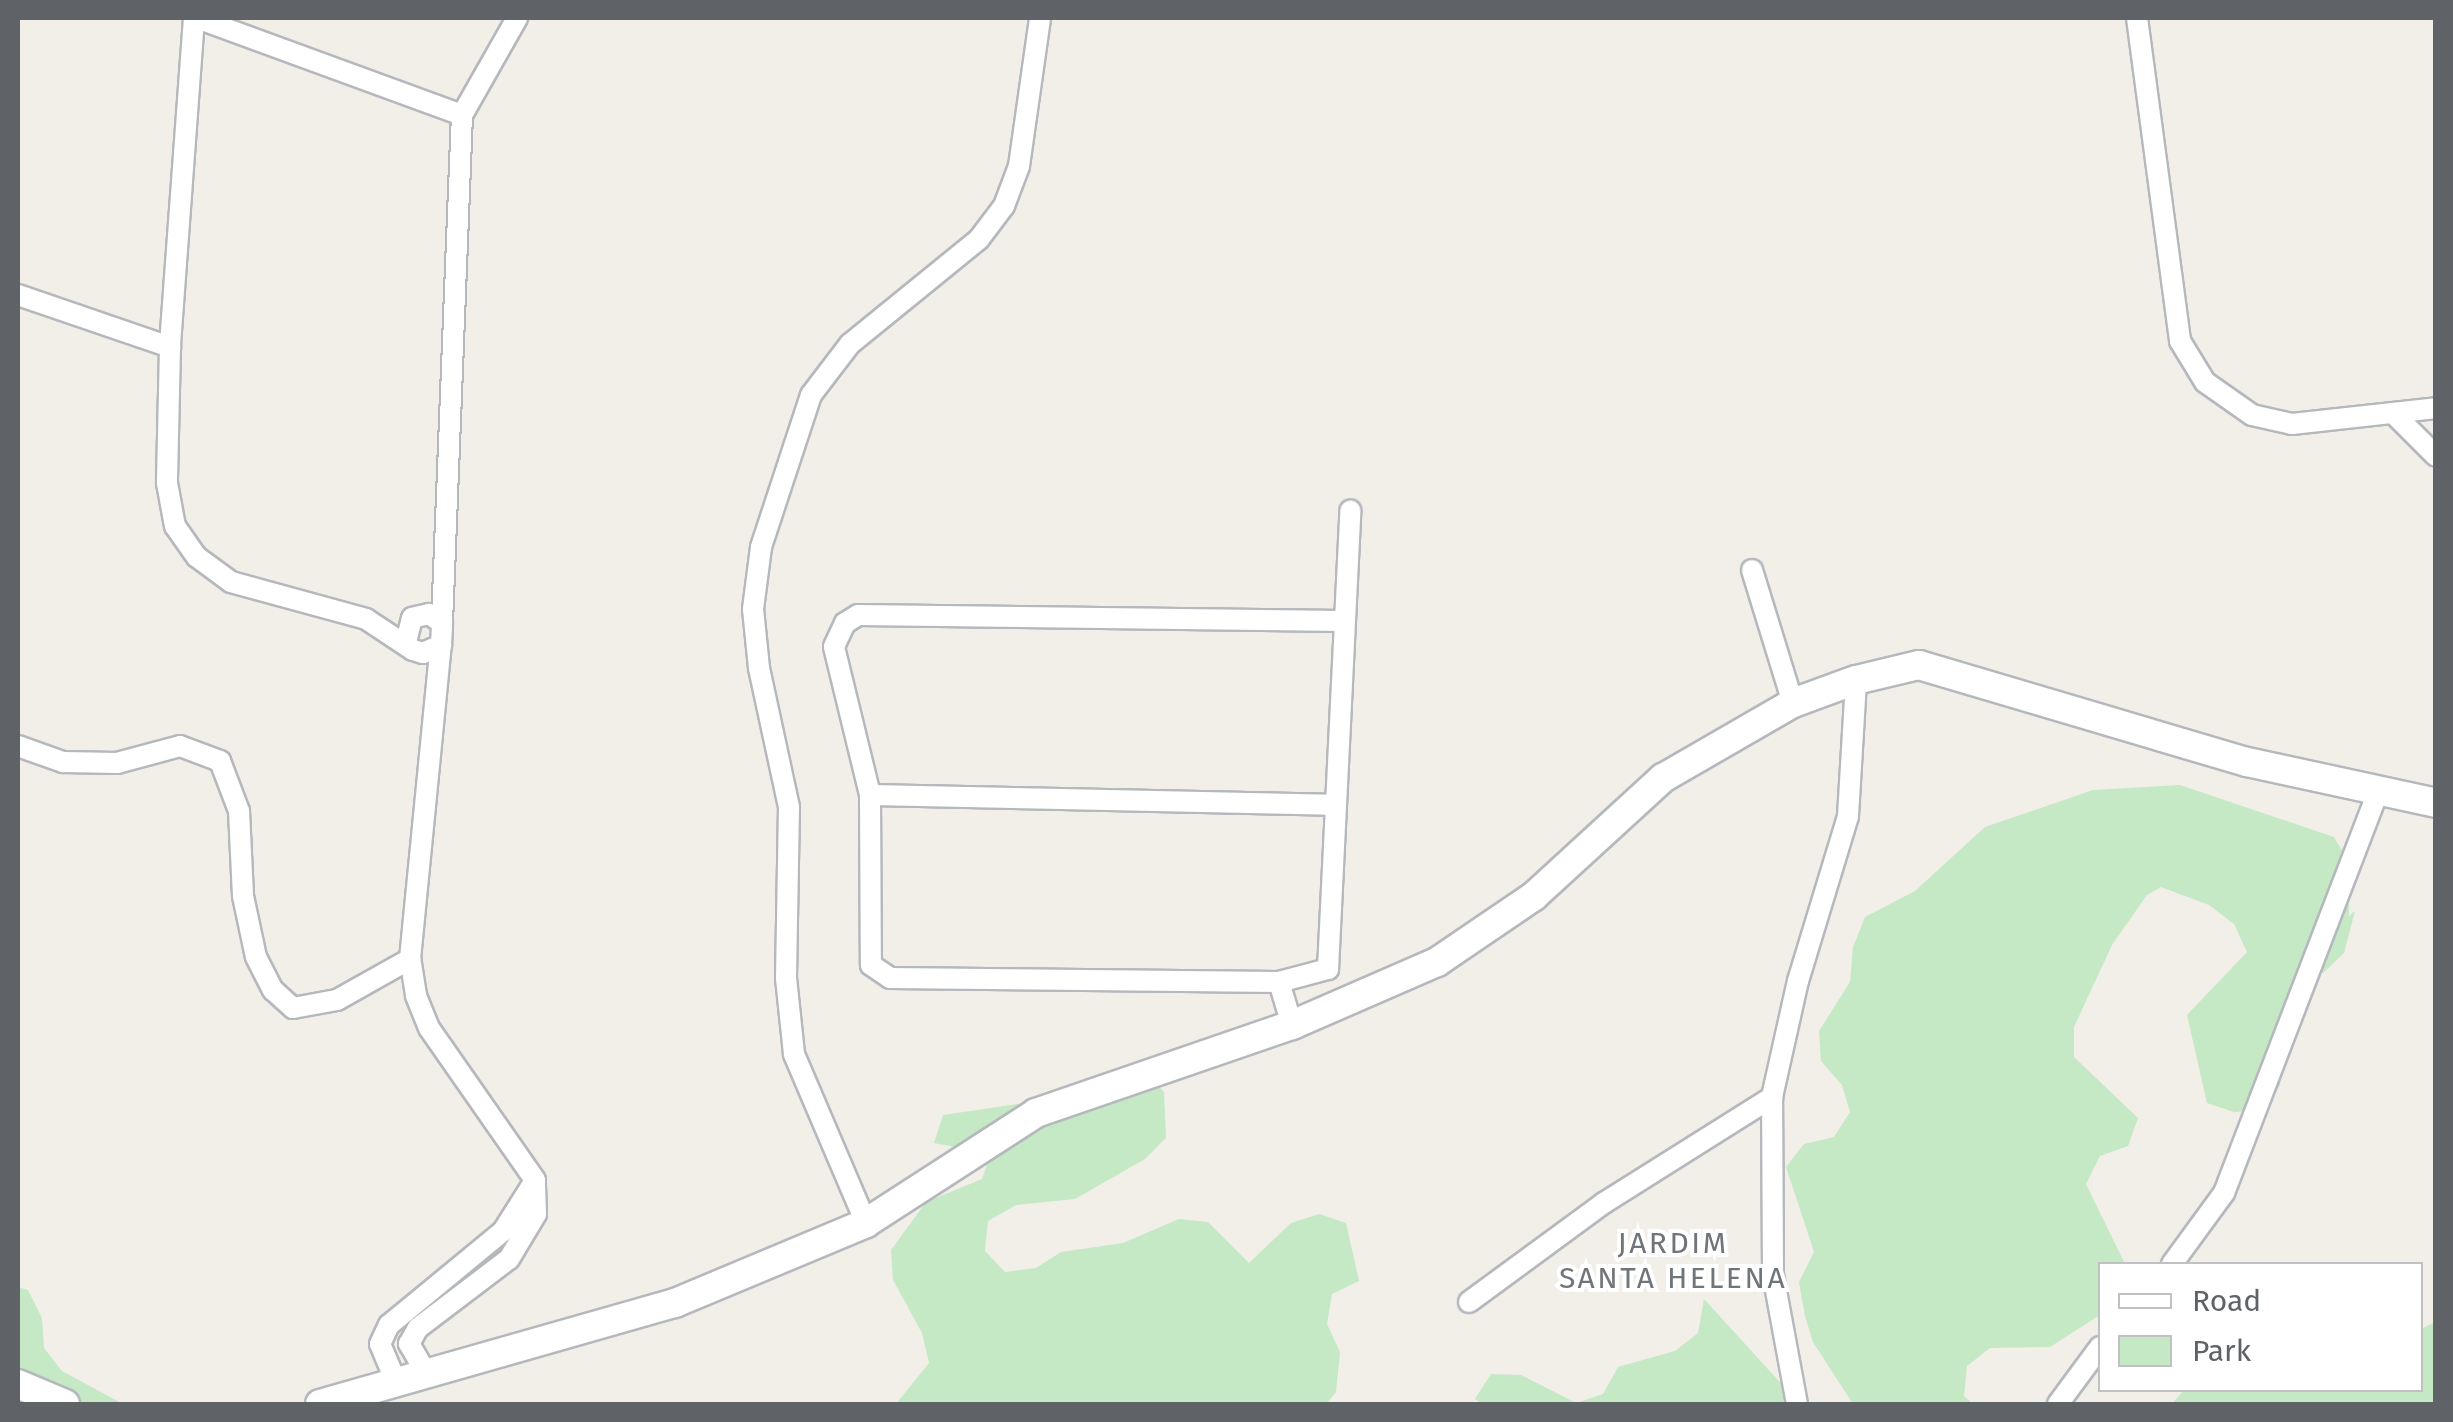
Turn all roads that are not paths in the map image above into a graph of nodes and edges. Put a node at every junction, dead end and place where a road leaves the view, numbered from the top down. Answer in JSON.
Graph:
{"nodes":[{"id":1,"x":195,"y":18,"type":"edge"},
{"id":2,"x":517,"y":18,"type":"edge"},
{"id":3,"x":1040,"y":18,"type":"edge"},
{"id":4,"x":2137,"y":18,"type":"edge"},
{"id":5,"x":462,"y":115,"type":"junction"},
{"id":6,"x":18,"y":295,"type":"edge"},
{"id":7,"x":170,"y":347,"type":"junction"},
{"id":8,"x":2436,"y":408,"type":"edge"},
{"id":9,"x":2394,"y":414,"type":"junction"},
{"id":10,"x":2436,"y":456,"type":"edge"},
{"id":11,"x":1350,"y":511,"type":"dead end"},
{"id":12,"x":1752,"y":570,"type":"dead end"},
{"id":13,"x":440,"y":576,"type":"junction"},
{"id":14,"x":416,"y":616,"type":"junction"},
{"id":15,"x":366,"y":620,"type":"junction"},
{"id":16,"x":1344,"y":621,"type":"junction"},
{"id":17,"x":442,"y":623,"type":"junction"},
{"id":18,"x":441,"y":645,"type":"junction"},
{"id":19,"x":410,"y":646,"type":"junction"},
{"id":20,"x":1856,"y":680,"type":"junction"},
{"id":21,"x":1793,"y":703,"type":"junction"},
{"id":22,"x":433,"y":704,"type":"junction"},
{"id":23,"x":18,"y":746,"type":"edge"},
{"id":24,"x":2377,"y":794,"type":"junction"},
{"id":25,"x":870,"y":795,"type":"junction"},
{"id":26,"x":2436,"y":802,"type":"edge"},
{"id":27,"x":1333,"y":805,"type":"junction"},
{"id":28,"x":410,"y":959,"type":"junction"},
{"id":29,"x":1328,"y":969,"type":"junction"},
{"id":30,"x":1279,"y":982,"type":"junction"},
{"id":31,"x":1347,"y":1003,"type":"junction"},
{"id":32,"x":1292,"y":1025,"type":"junction"},
{"id":33,"x":1772,"y":1097,"type":"junction"},
{"id":34,"x":535,"y":1180,"type":"junction"},
{"id":35,"x":866,"y":1223,"type":"junction"},
{"id":36,"x":2173,"y":1262,"type":"edge"},
{"id":37,"x":1469,"y":1302,"type":"dead end"},
{"id":38,"x":2098,"y":1350,"type":"edge"},
{"id":39,"x":426,"y":1373,"type":"junction"},
{"id":40,"x":396,"y":1382,"type":"junction"},
{"id":41,"x":18,"y":1384,"type":"edge"},
{"id":42,"x":65,"y":1404,"type":"edge"},
{"id":43,"x":320,"y":1404,"type":"edge"},
{"id":44,"x":1798,"y":1404,"type":"edge"},
{"id":45,"x":2058,"y":1404,"type":"edge"}],
"edges":[{"from":1,"to":5,"type":"street"},
{"from":1,"to":7,"type":"street"},
{"from":2,"to":5,"type":"street"},
{"from":3,"to":35,"type":"street"},
{"from":4,"to":9,"type":"street"},
{"from":5,"to":13,"type":"street"},
{"from":6,"to":7,"type":"street"},
{"from":7,"to":15,"type":"street"},
{"from":8,"to":9,"type":"street"},
{"from":9,"to":10,"type":"street"},
{"from":11,"to":16,"type":"street"},
{"from":12,"to":21,"type":"street"},
{"from":13,"to":14,"type":"street"},
{"from":13,"to":17,"type":"street"},
{"from":14,"to":15,"type":"street"},
{"from":14,"to":17,"type":"street"},
{"from":14,"to":19,"type":"street"},
{"from":15,"to":19,"type":"street"},
{"from":16,"to":25,"type":"street"},
{"from":16,"to":27,"type":"street"},
{"from":17,"to":18,"type":"street"},
{"from":18,"to":19,"type":"street"},
{"from":18,"to":22,"type":"street"},
{"from":19,"to":22,"type":"street"},
{"from":20,"to":21,"type":"street"},
{"from":20,"to":24,"type":"street"},
{"from":20,"to":33,"type":"street"},
{"from":21,"to":31,"type":"street"},
{"from":22,"to":28,"type":"street"},
{"from":23,"to":28,"type":"street"},
{"from":24,"to":26,"type":"street"},
{"from":24,"to":36,"type":"street"},
{"from":25,"to":27,"type":"street"},
{"from":25,"to":30,"type":"street"},
{"from":27,"to":29,"type":"street"},
{"from":28,"to":34,"type":"street"},
{"from":29,"to":30,"type":"street"},
{"from":29,"to":31,"type":"street"},
{"from":30,"to":32,"type":"street"},
{"from":31,"to":32,"type":"street"},
{"from":32,"to":35,"type":"street"},
{"from":33,"to":37,"type":"street"},
{"from":33,"to":44,"type":"street"},
{"from":34,"to":39,"type":"street"},
{"from":34,"to":40,"type":"street"},
{"from":35,"to":39,"type":"street"},
{"from":38,"to":45,"type":"street"},
{"from":39,"to":40,"type":"street"},
{"from":40,"to":43,"type":"street"},
{"from":41,"to":42,"type":"street"}]}
